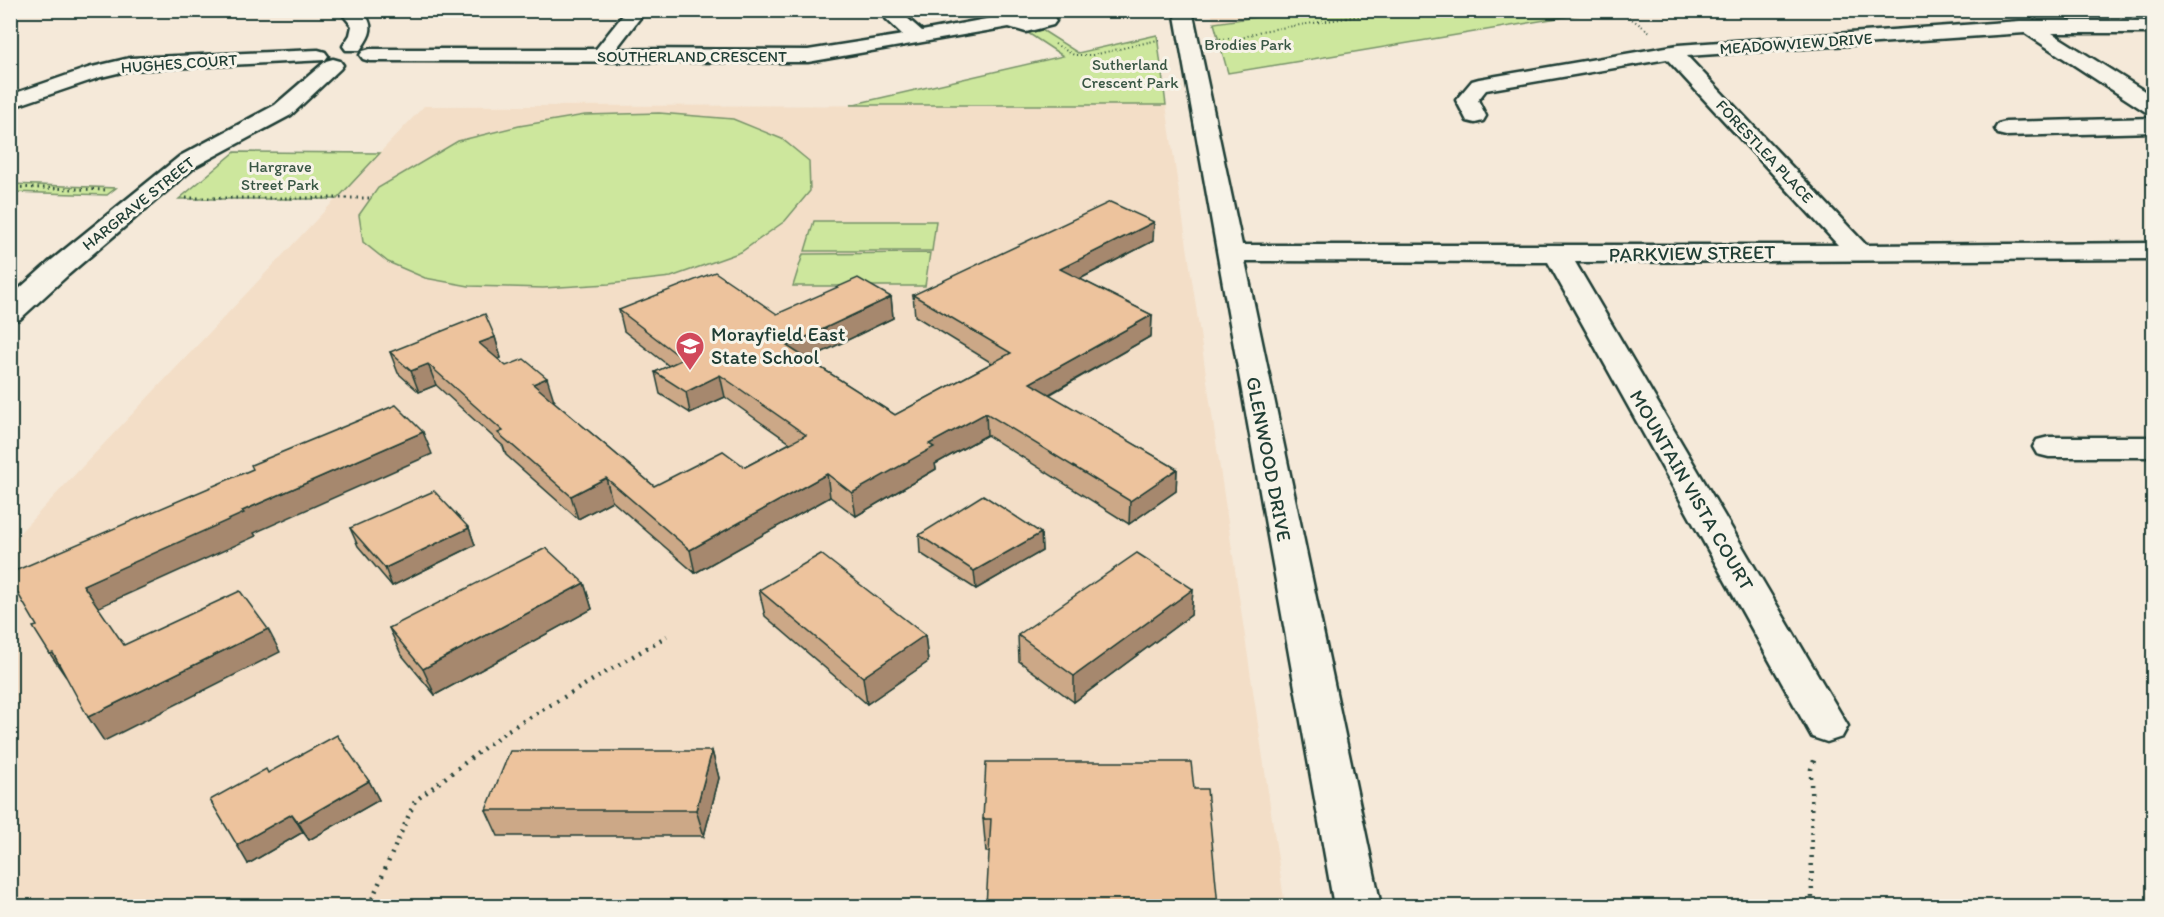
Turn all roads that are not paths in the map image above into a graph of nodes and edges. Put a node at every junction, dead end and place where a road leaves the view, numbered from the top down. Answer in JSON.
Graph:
{"nodes":[{"id":1,"x":348,"y":10,"type":"edge"},
{"id":2,"x":637,"y":10,"type":"edge"},
{"id":3,"x":886,"y":10,"type":"edge"},
{"id":4,"x":1018,"y":24,"type":"road end"},
{"id":5,"x":1176,"y":25,"type":"edge"},
{"id":6,"x":2029,"y":27,"type":"junction"},
{"id":7,"x":2154,"y":27,"type":"edge"},
{"id":8,"x":917,"y":37,"type":"junction"},
{"id":9,"x":362,"y":50,"type":"junction"},
{"id":10,"x":1672,"y":52,"type":"junction"},
{"id":11,"x":601,"y":56,"type":"junction"},
{"id":12,"x":75,"y":59,"type":"dead end"},
{"id":13,"x":326,"y":60,"type":"junction"},
{"id":14,"x":95,"y":72,"type":"junction"},
{"id":15,"x":10,"y":102,"type":"edge"},
{"id":16,"x":2154,"y":107,"type":"edge"},
{"id":17,"x":1475,"y":116,"type":"dead end"},
{"id":18,"x":2154,"y":125,"type":"edge"},
{"id":19,"x":2006,"y":129,"type":"dead end"},
{"id":20,"x":1858,"y":251,"type":"junction"},
{"id":21,"x":2154,"y":251,"type":"edge"},
{"id":22,"x":1230,"y":253,"type":"junction"},
{"id":23,"x":1557,"y":254,"type":"junction"},
{"id":24,"x":10,"y":313,"type":"edge"},
{"id":25,"x":2049,"y":447,"type":"dead end"},
{"id":26,"x":2154,"y":447,"type":"edge"},
{"id":27,"x":1827,"y":726,"type":"road end"},
{"id":28,"x":1357,"y":906,"type":"edge"}],
"edges":[{"from":1,"to":9,"type":"street"},
{"from":2,"to":11,"type":"street"},
{"from":3,"to":8,"type":"street"},
{"from":4,"to":8,"type":"street","name":"SOUTHERLAND CRESCENT"},
{"from":5,"to":22,"type":"street","name":"GLENWOOD DRIVE"},
{"from":6,"to":7,"type":"street","name":"MEADOWVIEW DRIVE"},
{"from":6,"to":10,"type":"street","name":"MEADOWVIEW DRIVE"},
{"from":6,"to":16,"type":"street"},
{"from":8,"to":11,"type":"street","name":"SOUTHERLAND CRESCENT"},
{"from":9,"to":11,"type":"street","name":"SOUTHERLAND CRESCENT"},
{"from":9,"to":13,"type":"street","name":"SOUTHERLAND CRESCENT"},
{"from":10,"to":17,"type":"street","name":"MEADOWVIEW DRIVE"},
{"from":10,"to":20,"type":"street","name":"FORESTLEA PLACE"},
{"from":12,"to":14,"type":"street"},
{"from":13,"to":14,"type":"street","name":"HUGHES COURT"},
{"from":13,"to":24,"type":"street","name":"HARGRAVE STREET"},
{"from":14,"to":15,"type":"street","name":"HUGHES COURT"},
{"from":18,"to":19,"type":"street"},
{"from":20,"to":21,"type":"street","name":"PARKVIEW STREET"},
{"from":20,"to":23,"type":"street","name":"PARKVIEW STREET"},
{"from":22,"to":23,"type":"street","name":"PARKVIEW STREET"},
{"from":22,"to":28,"type":"street","name":"GLENWOOD DRIVE"},
{"from":23,"to":27,"type":"street","name":"MOUNTAIN VISTA COURT"},
{"from":25,"to":26,"type":"street"}]}
